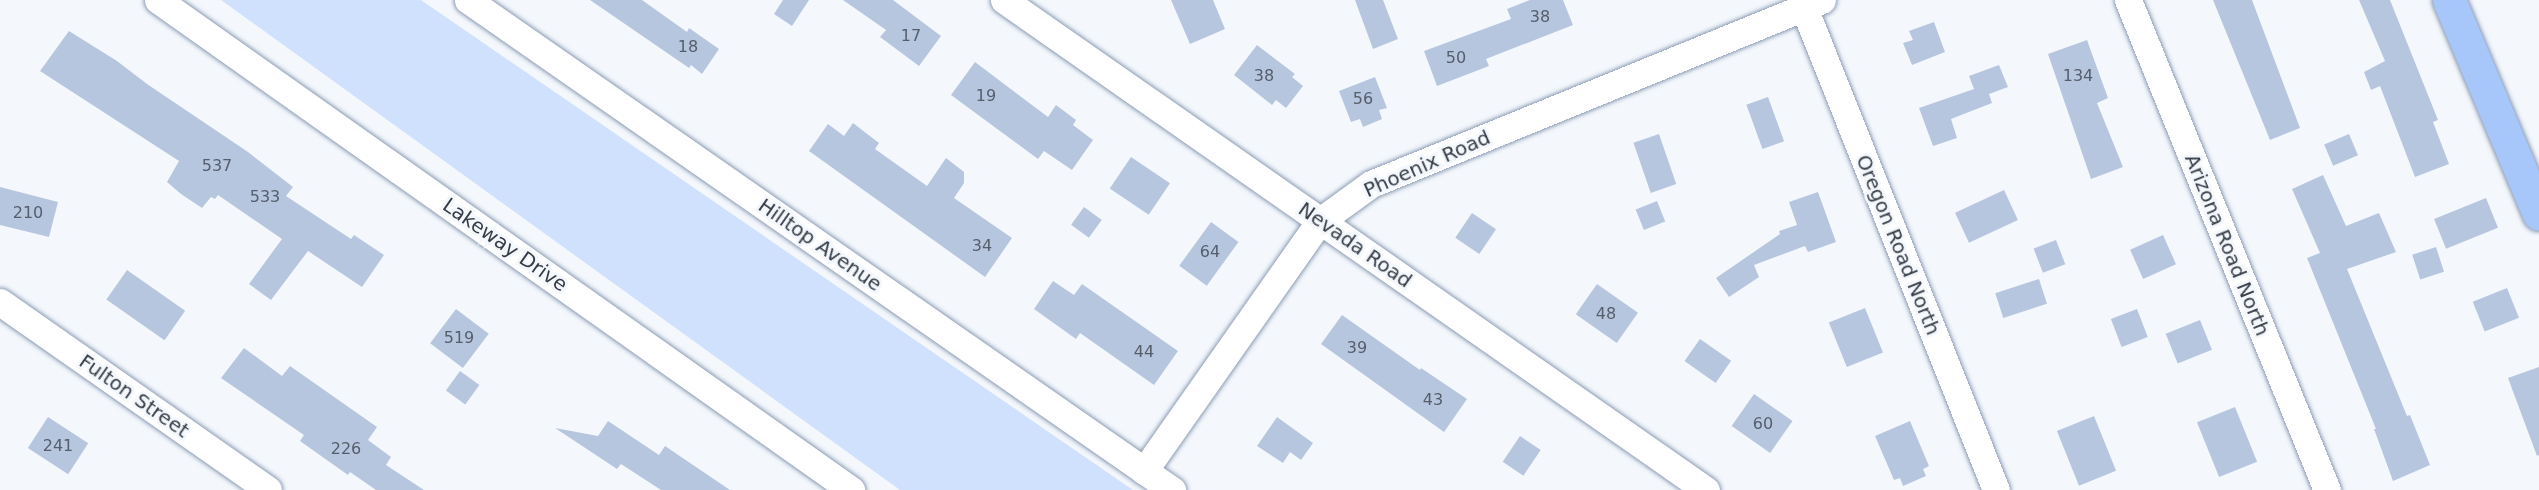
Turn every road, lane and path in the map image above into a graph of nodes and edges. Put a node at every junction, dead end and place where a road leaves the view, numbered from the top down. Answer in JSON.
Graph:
{"nodes":[{"id":1,"x":158,"y":0,"type":"edge"},
{"id":2,"x":468,"y":0,"type":"edge"},
{"id":3,"x":2128,"y":0,"type":"edge"},
{"id":4,"x":2449,"y":0,"type":"edge"},
{"id":5,"x":1009,"y":1,"type":"edge"},
{"id":6,"x":1809,"y":2,"type":"edge"},
{"id":7,"x":2539,"y":214,"type":"edge"},
{"id":8,"x":1320,"y":221,"type":"junction"},
{"id":9,"x":0,"y":302,"type":"edge"},
{"id":10,"x":1144,"y":471,"type":"junction"},
{"id":11,"x":268,"y":490,"type":"edge"},
{"id":12,"x":851,"y":490,"type":"edge"},
{"id":13,"x":1172,"y":490,"type":"edge"},
{"id":14,"x":1706,"y":490,"type":"edge"},
{"id":15,"x":1995,"y":490,"type":"edge"},
{"id":16,"x":2327,"y":490,"type":"edge"}],
"edges":[{"from":1,"to":12,"type":"street","name":"Lakeway Drive"},
{"from":2,"to":10,"type":"street","name":"Hilltop Avenue"},
{"from":3,"to":16,"type":"street","name":"Arizona Road North"},
{"from":4,"to":7,"type":"main road"},
{"from":5,"to":8,"type":"street","name":"Nevada Road"},
{"from":6,"to":8,"type":"street","name":"Phoenix Road"},
{"from":6,"to":15,"type":"street","name":"Oregon Road North"},
{"from":8,"to":10,"type":"street","name":"Phoenix Road"},
{"from":8,"to":14,"type":"street","name":"Nevada Road"},
{"from":9,"to":11,"type":"street","name":"Fulton Street"},
{"from":10,"to":13,"type":"street","name":"Hilltop Avenue"}]}
